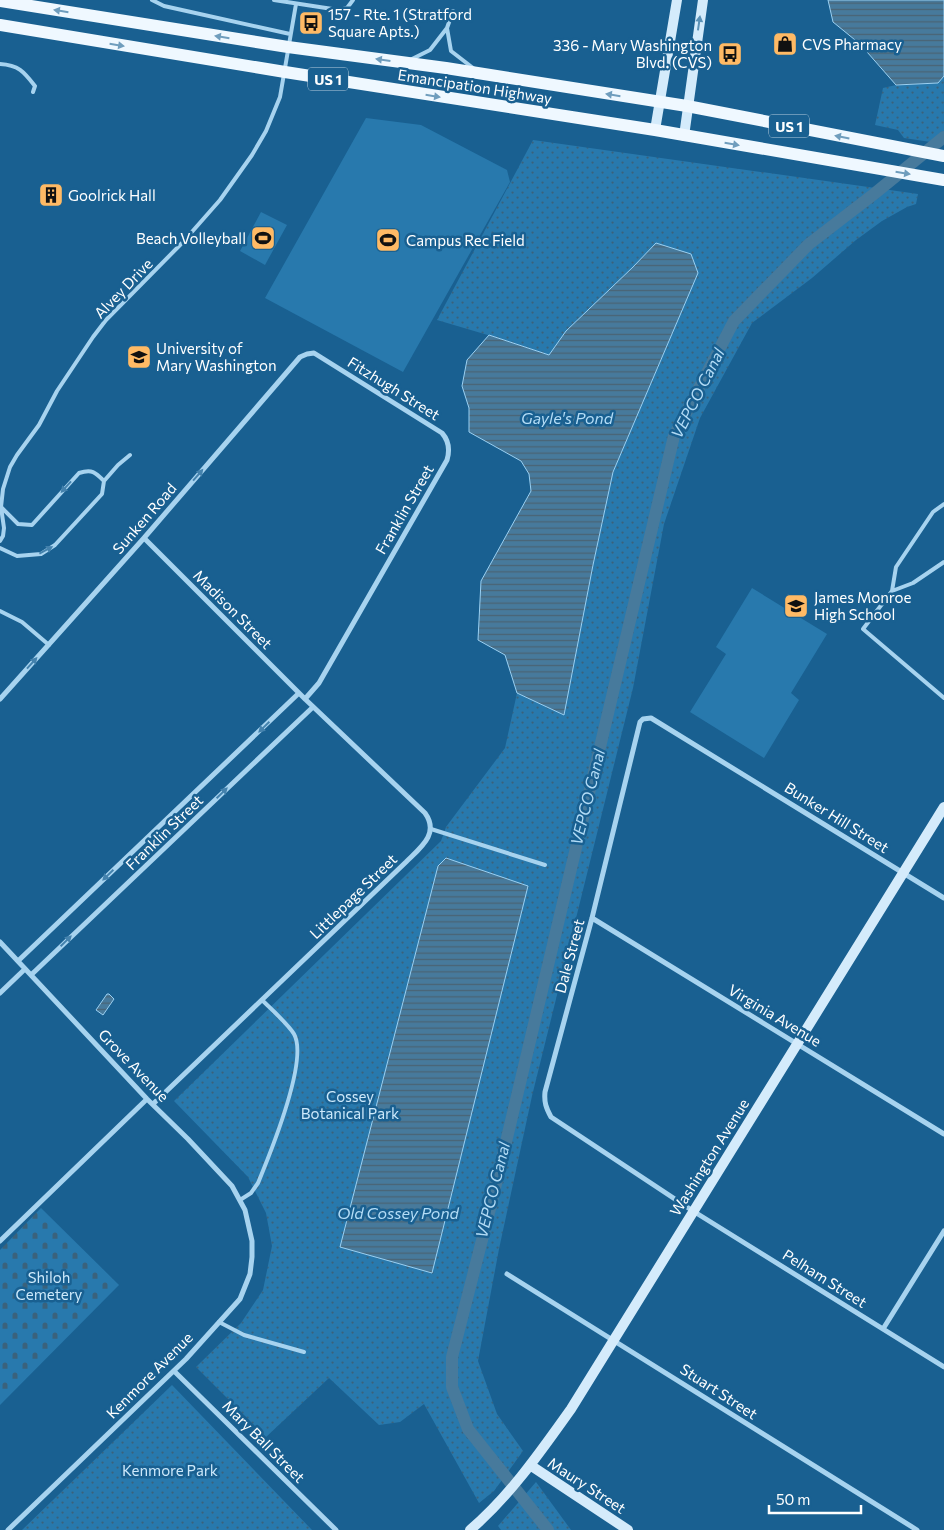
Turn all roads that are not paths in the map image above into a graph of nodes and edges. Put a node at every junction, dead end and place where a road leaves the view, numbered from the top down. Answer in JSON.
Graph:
{"nodes":[{"id":1,"x":152,"y":0,"type":"edge"},
{"id":2,"x":274,"y":0,"type":"edge"},
{"id":3,"x":353,"y":0,"type":"edge"},
{"id":4,"x":677,"y":0,"type":"edge"},
{"id":5,"x":703,"y":0,"type":"edge"},
{"id":6,"x":0,"y":1,"type":"edge"},
{"id":7,"x":296,"y":4,"type":"junction"},
{"id":8,"x":453,"y":11,"type":"dead end"},
{"id":9,"x":0,"y":25,"type":"edge"},
{"id":10,"x":447,"y":28,"type":"junction"},
{"id":11,"x":290,"y":34,"type":"junction"},
{"id":12,"x":288,"y":47,"type":"junction"},
{"id":13,"x":404,"y":63,"type":"junction"},
{"id":14,"x":0,"y":64,"type":"edge"},
{"id":15,"x":286,"y":67,"type":"junction"},
{"id":16,"x":481,"y":74,"type":"junction"},
{"id":17,"x":33,"y":92,"type":"dead end"},
{"id":18,"x":661,"y":102,"type":"junction"},
{"id":19,"x":688,"y":106,"type":"junction"},
{"id":20,"x":656,"y":130,"type":"junction"},
{"id":21,"x":684,"y":136,"type":"junction"},
{"id":22,"x":944,"y":156,"type":"edge"},
{"id":23,"x":944,"y":180,"type":"edge"},
{"id":24,"x":307,"y":354,"type":"joint"},
{"id":25,"x":130,"y":455,"type":"dead end"},
{"id":26,"x":447,"y":460,"type":"joint"},
{"id":27,"x":104,"y":480,"type":"junction"},
{"id":28,"x":944,"y":504,"type":"edge"},
{"id":29,"x":1,"y":507,"type":"edge"},
{"id":30,"x":144,"y":538,"type":"junction"},
{"id":31,"x":0,"y":541,"type":"edge"},
{"id":32,"x":0,"y":548,"type":"edge"},
{"id":33,"x":944,"y":562,"type":"edge"},
{"id":34,"x":892,"y":591,"type":"junction"},
{"id":35,"x":0,"y":611,"type":"edge"},
{"id":36,"x":49,"y":644,"type":"junction"},
{"id":37,"x":299,"y":693,"type":"junction"},
{"id":38,"x":944,"y":698,"type":"edge"},
{"id":39,"x":0,"y":699,"type":"edge"},
{"id":40,"x":305,"y":699,"type":"junction"},
{"id":41,"x":313,"y":707,"type":"junction"},
{"id":42,"x":717,"y":758,"type":"joint"},
{"id":43,"x":944,"y":807,"type":"edge"},
{"id":44,"x":431,"y":829,"type":"junction"},
{"id":45,"x":545,"y":865,"type":"dead end"},
{"id":46,"x":903,"y":873,"type":"junction"},
{"id":47,"x":944,"y":898,"type":"edge"},
{"id":48,"x":592,"y":918,"type":"junction"},
{"id":49,"x":0,"y":942,"type":"edge"},
{"id":50,"x":18,"y":961,"type":"junction"},
{"id":51,"x":25,"y":969,"type":"junction"},
{"id":52,"x":31,"y":975,"type":"junction"},
{"id":53,"x":0,"y":993,"type":"edge"},
{"id":54,"x":262,"y":1000,"type":"junction"},
{"id":55,"x":797,"y":1043,"type":"junction"},
{"id":56,"x":147,"y":1098,"type":"junction"},
{"id":57,"x":153,"y":1104,"type":"junction"},
{"id":58,"x":944,"y":1134,"type":"edge"},
{"id":59,"x":240,"y":1200,"type":"junction"},
{"id":60,"x":245,"y":1210,"type":"joint"},
{"id":61,"x":693,"y":1211,"type":"junction"},
{"id":62,"x":944,"y":1231,"type":"edge"},
{"id":63,"x":0,"y":1241,"type":"edge"},
{"id":64,"x":507,"y":1274,"type":"dead end"},
{"id":65,"x":219,"y":1322,"type":"junction"},
{"id":66,"x":883,"y":1329,"type":"junction"},
{"id":67,"x":614,"y":1340,"type":"junction"},
{"id":68,"x":304,"y":1352,"type":"dead end"},
{"id":69,"x":944,"y":1367,"type":"edge"},
{"id":70,"x":174,"y":1371,"type":"junction"},
{"id":71,"x":530,"y":1465,"type":"junction"},
{"id":72,"x":488,"y":1515,"type":"junction"},
{"id":73,"x":8,"y":1530,"type":"edge"},
{"id":74,"x":336,"y":1530,"type":"edge"},
{"id":75,"x":470,"y":1530,"type":"edge"},
{"id":76,"x":483,"y":1530,"type":"edge"},
{"id":77,"x":628,"y":1530,"type":"edge"},
{"id":78,"x":917,"y":1530,"type":"edge"}],
"edges":[{"from":1,"to":11,"type":"lane"},
{"from":2,"to":7,"type":"lane"},
{"from":3,"to":7,"type":"lane"},
{"from":4,"to":18,"type":"street"},
{"from":19,"to":5,"type":"street","one_way":true},
{"from":12,"to":6,"type":"main road","name":"Emancipation Highway","number":"US 1","one_way":true},
{"from":7,"to":11,"type":"lane","name":"Alvey Drive"},
{"from":8,"to":10,"type":"lane"},
{"from":9,"to":15,"type":"main road","name":"Emancipation Highway","number":"US 1","one_way":true},
{"from":10,"to":13,"type":"lane"},
{"from":10,"to":16,"type":"lane"},
{"from":11,"to":12,"type":"lane","name":"Alvey Drive"},
{"from":13,"to":12,"type":"main road","name":"Emancipation Highway","number":"US 1","one_way":true},
{"from":12,"to":15,"type":"lane","name":"Alvey Drive"},
{"from":13,"to":16,"type":"main road","name":"Emancipation Highway","number":"US 1"},
{"from":14,"to":17,"type":"lane"},
{"from":15,"to":20,"type":"main road","name":"Emancipation Highway","number":"US 1","one_way":true},
{"from":15,"to":29,"type":"lane","name":"Alvey Drive"},
{"from":18,"to":16,"type":"main road","name":"Emancipation Highway","number":"US 1","one_way":true},
{"from":18,"to":19,"type":"main road","name":"Emancipation Highway","number":"US 1"},
{"from":18,"to":20,"type":"street"},
{"from":19,"to":21,"type":"street"},
{"from":22,"to":19,"type":"main road","name":"Emancipation Highway","number":"US 1","one_way":true},
{"from":20,"to":21,"type":"main road","name":"Emancipation Highway","number":"US 1"},
{"from":21,"to":23,"type":"main road","name":"Emancipation Highway","number":"US 1","one_way":true},
{"from":24,"to":26,"type":"street","name":"Fitzhugh Street"},
{"from":30,"to":24,"type":"street","name":"Sunken Road","one_way":true},
{"from":25,"to":27,"type":"lane"},
{"from":26,"to":40,"type":"street","name":"Franklin Street"},
{"from":27,"to":29,"type":"lane","one_way":true},
{"from":32,"to":27,"type":"lane","one_way":true},
{"from":28,"to":34,"type":"lane"},
{"from":29,"to":31,"type":"lane","name":"Alvey Drive"},
{"from":30,"to":36,"type":"street","name":"Sunken Road"},
{"from":30,"to":37,"type":"street","name":"Madison Street"},
{"from":33,"to":34,"type":"lane"},
{"from":34,"to":38,"type":"lane"},
{"from":35,"to":36,"type":"lane"},
{"from":39,"to":36,"type":"street","name":"Sunken Road","one_way":true},
{"from":37,"to":40,"type":"street","name":"Madison Street"},
{"from":37,"to":50,"type":"street","name":"Franklin Street","one_way":true},
{"from":40,"to":41,"type":"street"},
{"from":41,"to":44,"type":"street"},
{"from":52,"to":41,"type":"street","name":"Franklin Street","one_way":true},
{"from":42,"to":46,"type":"street","name":"Bunker Hill Street"},
{"from":42,"to":48,"type":"street","name":"Dale Street"},
{"from":43,"to":46,"type":"street","name":"Washington Avenue"},
{"from":44,"to":45,"type":"lane"},
{"from":44,"to":54,"type":"street","name":"Littlepage Street"},
{"from":46,"to":47,"type":"street","name":"Bunker Hill Street"},
{"from":46,"to":55,"type":"street","name":"Washington Avenue"},
{"from":48,"to":55,"type":"street","name":"Virginia Avenue"},
{"from":48,"to":61,"type":"street","name":"Dale Street"},
{"from":49,"to":50,"type":"street","name":"Grove Avenue"},
{"from":50,"to":51,"type":"street","name":"Grove Avenue"},
{"from":51,"to":52,"type":"street","name":"Grove Avenue"},
{"from":51,"to":53,"type":"street"},
{"from":52,"to":56,"type":"street","name":"Grove Avenue"},
{"from":54,"to":57,"type":"street","name":"Littlepage Street"},
{"from":54,"to":59,"type":"lane"},
{"from":55,"to":58,"type":"street","name":"Virginia Avenue"},
{"from":55,"to":61,"type":"street","name":"Washington Avenue"},
{"from":56,"to":57,"type":"street","name":"Grove Avenue"},
{"from":56,"to":63,"type":"street"},
{"from":57,"to":59,"type":"street","name":"Grove Avenue"},
{"from":59,"to":60,"type":"street","name":"Grove Avenue"},
{"from":60,"to":65,"type":"street","name":"Kenmore Avenue"},
{"from":61,"to":66,"type":"street","name":"Pelham Street"},
{"from":61,"to":67,"type":"street","name":"Washington Avenue"},
{"from":62,"to":66,"type":"street"},
{"from":64,"to":67,"type":"street","name":"Stuart Street"},
{"from":65,"to":68,"type":"lane"},
{"from":65,"to":70,"type":"street","name":"Kenmore Avenue"},
{"from":66,"to":69,"type":"street","name":"Pelham Street"},
{"from":67,"to":71,"type":"street","name":"Washington Avenue"},
{"from":67,"to":78,"type":"street","name":"Stuart Street"},
{"from":70,"to":73,"type":"street","name":"Kenmore Avenue"},
{"from":70,"to":74,"type":"street","name":"Mary Ball Street"},
{"from":71,"to":72,"type":"street","name":"Washington Avenue"},
{"from":71,"to":77,"type":"street","name":"Maury Street"},
{"from":72,"to":75,"type":"street","name":"Washington Avenue"},
{"from":72,"to":76,"type":"street","name":"Washington Avenue"}]}
